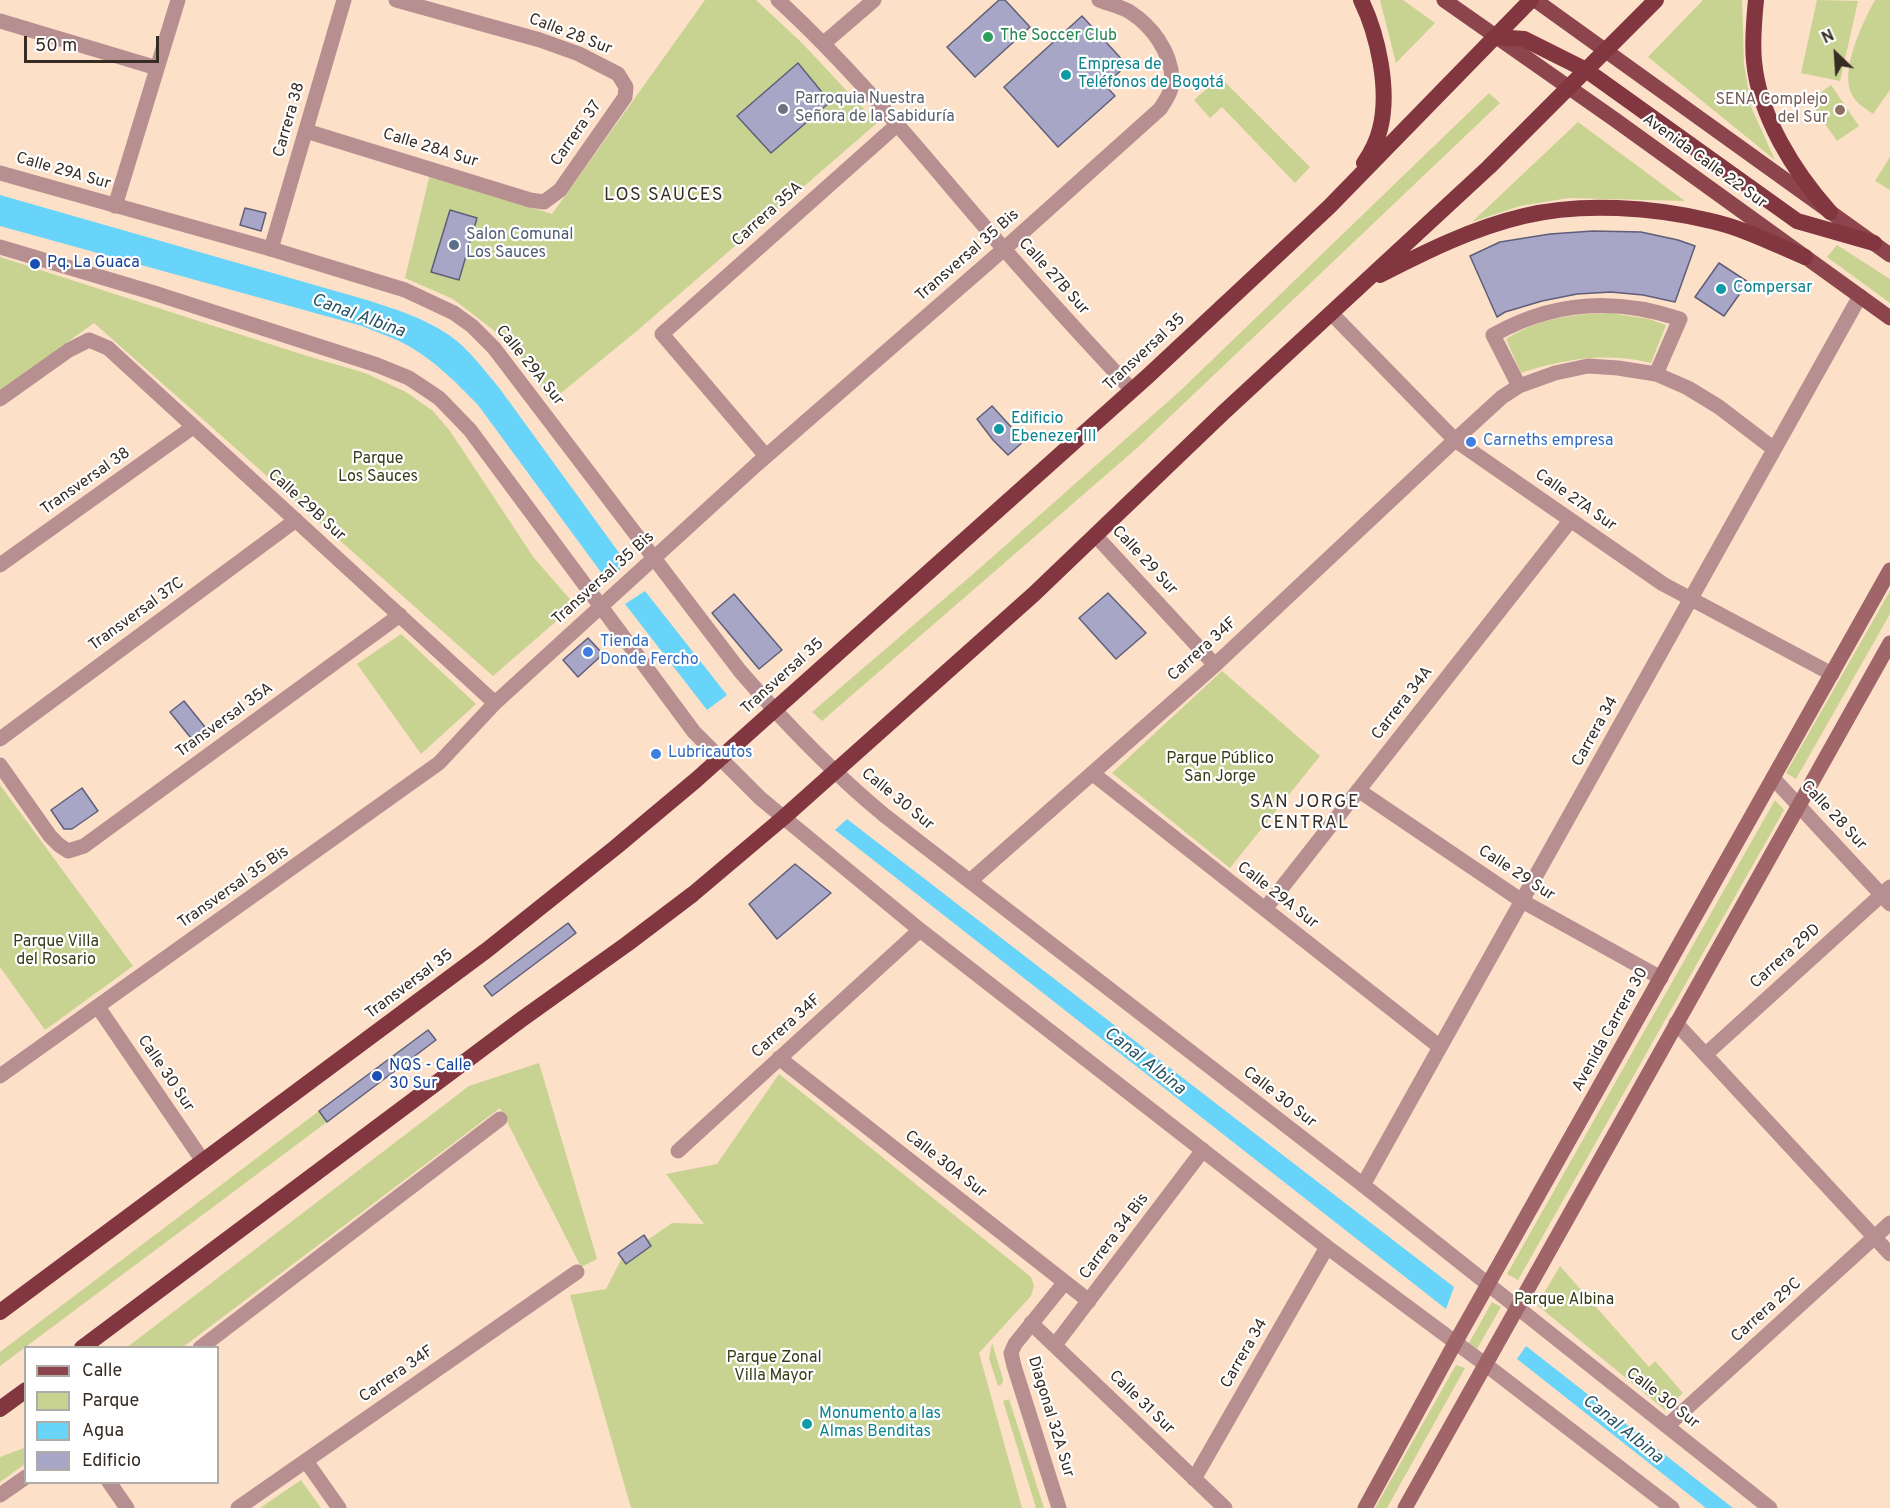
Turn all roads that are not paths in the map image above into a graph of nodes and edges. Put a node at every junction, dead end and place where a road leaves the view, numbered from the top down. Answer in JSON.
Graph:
{"nodes":[{"id":1,"x":178,"y":0,"type":"edge"},
{"id":2,"x":344,"y":0,"type":"edge"},
{"id":3,"x":396,"y":0,"type":"edge"},
{"id":4,"x":778,"y":0,"type":"edge"},
{"id":5,"x":874,"y":0,"type":"edge"},
{"id":6,"x":1099,"y":0,"type":"edge"},
{"id":7,"x":1361,"y":0,"type":"edge"},
{"id":8,"x":1444,"y":0,"type":"edge"},
{"id":9,"x":1533,"y":0,"type":"edge"},
{"id":10,"x":1656,"y":0,"type":"edge"},
{"id":11,"x":1756,"y":0,"type":"edge"},
{"id":12,"x":0,"y":21,"type":"edge"},
{"id":13,"x":1496,"y":37,"type":"junction"},
{"id":14,"x":824,"y":43,"type":"junction"},
{"id":15,"x":1605,"y":51,"type":"junction"},
{"id":16,"x":157,"y":68,"type":"junction"},
{"id":17,"x":1586,"y":70,"type":"junction"},
{"id":18,"x":623,"y":80,"type":"joint"},
{"id":19,"x":1569,"y":87,"type":"junction"},
{"id":20,"x":898,"y":124,"type":"junction"},
{"id":21,"x":306,"y":131,"type":"junction"},
{"id":22,"x":0,"y":173,"type":"edge"},
{"id":23,"x":1352,"y":183,"type":"junction"},
{"id":24,"x":544,"y":202,"type":"joint"},
{"id":25,"x":115,"y":206,"type":"junction"},
{"id":26,"x":1830,"y":212,"type":"junction"},
{"id":27,"x":1874,"y":243,"type":"junction"},
{"id":28,"x":0,"y":247,"type":"edge"},
{"id":29,"x":271,"y":249,"type":"junction"},
{"id":30,"x":1004,"y":249,"type":"junction"},
{"id":31,"x":1890,"y":255,"type":"edge"},
{"id":32,"x":1805,"y":257,"type":"junction"},
{"id":33,"x":1364,"y":283,"type":"junction"},
{"id":34,"x":1860,"y":296,"type":"junction"},
{"id":35,"x":1331,"y":313,"type":"junction"},
{"id":36,"x":1890,"y":318,"type":"edge"},
{"id":37,"x":1656,"y":374,"type":"junction"},
{"id":38,"x":1519,"y":386,"type":"junction"},
{"id":39,"x":1132,"y":390,"type":"junction"},
{"id":40,"x":0,"y":399,"type":"edge"},
{"id":41,"x":194,"y":427,"type":"junction"},
{"id":42,"x":1455,"y":440,"type":"junction"},
{"id":43,"x":1774,"y":449,"type":"junction"},
{"id":44,"x":766,"y":456,"type":"junction"},
{"id":45,"x":296,"y":520,"type":"junction"},
{"id":46,"x":1570,"y":521,"type":"junction"},
{"id":47,"x":1095,"y":535,"type":"junction"},
{"id":48,"x":654,"y":559,"type":"junction"},
{"id":49,"x":0,"y":565,"type":"edge"},
{"id":50,"x":1890,"y":570,"type":"edge"},
{"id":51,"x":1690,"y":600,"type":"junction"},
{"id":52,"x":600,"y":607,"type":"junction"},
{"id":53,"x":400,"y":615,"type":"junction"},
{"id":54,"x":1890,"y":643,"type":"edge"},
{"id":55,"x":1215,"y":665,"type":"junction"},
{"id":56,"x":1832,"y":674,"type":"junction"},
{"id":57,"x":495,"y":703,"type":"junction"},
{"id":58,"x":773,"y":709,"type":"junction"},
{"id":59,"x":0,"y":739,"type":"edge"},
{"id":60,"x":719,"y":758,"type":"junction"},
{"id":61,"x":0,"y":765,"type":"edge"},
{"id":62,"x":836,"y":771,"type":"junction"},
{"id":63,"x":1092,"y":773,"type":"junction"},
{"id":64,"x":1773,"y":778,"type":"junction"},
{"id":65,"x":1358,"y":790,"type":"junction"},
{"id":66,"x":1799,"y":805,"type":"junction"},
{"id":67,"x":783,"y":818,"type":"junction"},
{"id":68,"x":970,"y":881,"type":"junction"},
{"id":69,"x":1887,"y":895,"type":"edge"},
{"id":70,"x":1522,"y":901,"type":"junction"},
{"id":71,"x":1264,"y":909,"type":"junction"},
{"id":72,"x":920,"y":930,"type":"junction"},
{"id":73,"x":1661,"y":978,"type":"junction"},
{"id":74,"x":98,"y":1007,"type":"junction"},
{"id":75,"x":1676,"y":1023,"type":"junction"},
{"id":76,"x":1440,"y":1047,"type":"junction"},
{"id":77,"x":1706,"y":1054,"type":"junction"},
{"id":78,"x":779,"y":1058,"type":"junction"},
{"id":79,"x":0,"y":1076,"type":"edge"},
{"id":80,"x":500,"y":1119,"type":"dead end"},
{"id":81,"x":1203,"y":1150,"type":"junction"},
{"id":82,"x":678,"y":1151,"type":"dead end"},
{"id":83,"x":203,"y":1161,"type":"junction"},
{"id":84,"x":1363,"y":1185,"type":"junction"},
{"id":85,"x":1890,"y":1223,"type":"edge"},
{"id":86,"x":1874,"y":1237,"type":"junction"},
{"id":87,"x":1327,"y":1247,"type":"junction"},
{"id":88,"x":1890,"y":1254,"type":"edge"},
{"id":89,"x":577,"y":1272,"type":"dead end"},
{"id":90,"x":1065,"y":1282,"type":"junction"},
{"id":91,"x":1489,"y":1285,"type":"junction"},
{"id":92,"x":1089,"y":1301,"type":"junction"},
{"id":93,"x":1517,"y":1307,"type":"junction"},
{"id":94,"x":0,"y":1312,"type":"edge"},
{"id":95,"x":1031,"y":1323,"type":"junction"},
{"id":96,"x":1455,"y":1343,"type":"junction"},
{"id":97,"x":1055,"y":1345,"type":"junction"},
{"id":98,"x":83,"y":1346,"type":"edge"},
{"id":99,"x":201,"y":1346,"type":"edge"},
{"id":100,"x":1484,"y":1364,"type":"junction"},
{"id":101,"x":24,"y":1393,"type":"edge"},
{"id":102,"x":0,"y":1408,"type":"edge"},
{"id":103,"x":1667,"y":1426,"type":"junction"},
{"id":104,"x":306,"y":1461,"type":"junction"},
{"id":105,"x":24,"y":1478,"type":"edge"},
{"id":106,"x":1194,"y":1479,"type":"junction"},
{"id":107,"x":110,"y":1484,"type":"edge"},
{"id":108,"x":0,"y":1495,"type":"edge"},
{"id":109,"x":1655,"y":1503,"type":"edge"},
{"id":110,"x":127,"y":1508,"type":"edge"},
{"id":111,"x":238,"y":1508,"type":"edge"},
{"id":112,"x":339,"y":1508,"type":"edge"},
{"id":113,"x":1059,"y":1508,"type":"edge"},
{"id":114,"x":1225,"y":1508,"type":"edge"},
{"id":115,"x":1365,"y":1508,"type":"edge"},
{"id":116,"x":1405,"y":1508,"type":"edge"},
{"id":117,"x":1672,"y":1508,"type":"edge"},
{"id":118,"x":1770,"y":1508,"type":"edge"}],
"edges":[{"from":1,"to":16,"type":"street"},
{"from":2,"to":21,"type":"street","name":"Carrera 38"},
{"from":3,"to":18,"type":"street","name":"Calle 28 Sur"},
{"from":4,"to":14,"type":"street","name":"Calle 27B Sur"},
{"from":5,"to":14,"type":"street"},
{"from":6,"to":30,"type":"street","name":"Transversal 35 Bis"},
{"from":7,"to":23,"type":"highway"},
{"from":8,"to":13,"type":"main road","name":"Avenida Calle 22 Sur"},
{"from":9,"to":13,"type":"highway","name":"Transversal 35"},
{"from":9,"to":15,"type":"main road","name":"Avenida Calle 22 Sur"},
{"from":10,"to":15,"type":"highway"},
{"from":11,"to":26,"type":"highway"},
{"from":12,"to":16,"type":"street"},
{"from":13,"to":17,"type":"highway"},
{"from":13,"to":19,"type":"main road","name":"Avenida Calle 22 Sur"},
{"from":13,"to":23,"type":"highway","name":"Transversal 35"},
{"from":14,"to":20,"type":"street","name":"Calle 27B Sur"},
{"from":15,"to":17,"type":"highway"},
{"from":15,"to":26,"type":"main road","name":"Avenida Calle 22 Sur"},
{"from":16,"to":25,"type":"street"},
{"from":17,"to":19,"type":"highway"},
{"from":17,"to":27,"type":"highway"},
{"from":18,"to":24,"type":"street","name":"Carrera 37"},
{"from":19,"to":32,"type":"main road","name":"Avenida Calle 22 Sur"},
{"from":19,"to":33,"type":"highway"},
{"from":20,"to":30,"type":"street","name":"Calle 27B Sur"},
{"from":20,"to":44,"type":"street","name":"Carrera 35A"},
{"from":21,"to":24,"type":"street","name":"Calle 28A Sur"},
{"from":21,"to":29,"type":"street","name":"Carrera 38"},
{"from":22,"to":25,"type":"street","name":"Calle 29A Sur"},
{"from":23,"to":39,"type":"highway","name":"Transversal 35"},
{"from":25,"to":29,"type":"street","name":"Calle 29A Sur"},
{"from":26,"to":27,"type":"main road","name":"Avenida Calle 22 Sur"},
{"from":27,"to":31,"type":"main road","name":"Avenida Calle 22 Sur"},
{"from":28,"to":52,"type":"street"},
{"from":29,"to":48,"type":"street","name":"Calle 29A Sur"},
{"from":30,"to":39,"type":"street","name":"Calle 27B Sur"},
{"from":30,"to":44,"type":"street","name":"Transversal 35 Bis"},
{"from":32,"to":33,"type":"highway"},
{"from":32,"to":34,"type":"main road","name":"Avenida Calle 22 Sur"},
{"from":33,"to":35,"type":"highway"},
{"from":34,"to":36,"type":"main road","name":"Avenida Calle 22 Sur"},
{"from":34,"to":43,"type":"street","name":"Carrera 34"},
{"from":35,"to":42,"type":"street","name":"Calle 27A Sur"},
{"from":35,"to":47,"type":"highway"},
{"from":37,"to":38,"type":"street","name":"Carrera 34F"},
{"from":37,"to":38,"type":"street"},
{"from":37,"to":43,"type":"street","name":"Carrera 34F"},
{"from":38,"to":42,"type":"street","name":"Carrera 34F"},
{"from":39,"to":58,"type":"highway","name":"Transversal 35"},
{"from":40,"to":41,"type":"street","name":"Calle 29B Sur"},
{"from":41,"to":45,"type":"street","name":"Calle 29B Sur"},
{"from":41,"to":49,"type":"street","name":"Transversal 38"},
{"from":42,"to":46,"type":"street","name":"Calle 27A Sur"},
{"from":42,"to":55,"type":"street","name":"Carrera 34F"},
{"from":43,"to":51,"type":"street","name":"Carrera 34"},
{"from":44,"to":48,"type":"street","name":"Transversal 35 Bis"},
{"from":45,"to":53,"type":"street","name":"Calle 29B Sur"},
{"from":45,"to":59,"type":"street","name":"Transversal 37C"},
{"from":46,"to":51,"type":"street","name":"Calle 27A Sur"},
{"from":46,"to":65,"type":"street","name":"Carrera 34A"},
{"from":47,"to":55,"type":"street","name":"Calle 29 Sur"},
{"from":47,"to":62,"type":"highway"},
{"from":48,"to":52,"type":"street","name":"Transversal 35 Bis"},
{"from":48,"to":58,"type":"street","name":"Calle 29A Sur"},
{"from":50,"to":56,"type":"main road","name":"Avenida Carrera 30"},
{"from":51,"to":56,"type":"street","name":"Calle 27A Sur"},
{"from":51,"to":70,"type":"street","name":"Carrera 34"},
{"from":52,"to":57,"type":"street","name":"Transversal 35 Bis"},
{"from":52,"to":60,"type":"street"},
{"from":53,"to":57,"type":"street","name":"Calle 29B Sur"},
{"from":53,"to":61,"type":"street","name":"Transversal 35A"},
{"from":54,"to":66,"type":"main road"},
{"from":55,"to":63,"type":"street","name":"Carrera 34F"},
{"from":56,"to":64,"type":"main road","name":"Avenida Carrera 30"},
{"from":57,"to":74,"type":"street","name":"Transversal 35 Bis"},
{"from":58,"to":60,"type":"highway","name":"Transversal 35"},
{"from":58,"to":62,"type":"street","name":"Calle 30 Sur"},
{"from":60,"to":67,"type":"street"},
{"from":60,"to":83,"type":"highway","name":"Transversal 35"},
{"from":62,"to":67,"type":"highway"},
{"from":62,"to":68,"type":"street","name":"Calle 30 Sur"},
{"from":63,"to":68,"type":"street","name":"Carrera 34F"},
{"from":63,"to":71,"type":"street","name":"Calle 29A Sur"},
{"from":64,"to":66,"type":"street","name":"Calle 28 Sur"},
{"from":64,"to":73,"type":"main road","name":"Avenida Carrera 30"},
{"from":65,"to":70,"type":"street","name":"Calle 29 Sur"},
{"from":65,"to":71,"type":"street","name":"Carrera 34A"},
{"from":66,"to":69,"type":"street","name":"Calle 28 Sur"},
{"from":66,"to":75,"type":"main road"},
{"from":67,"to":72,"type":"street"},
{"from":67,"to":98,"type":"highway"},
{"from":68,"to":84,"type":"street","name":"Calle 30 Sur"},
{"from":69,"to":77,"type":"street","name":"Carrera 29D"},
{"from":70,"to":73,"type":"street","name":"Calle 29 Sur"},
{"from":70,"to":76,"type":"street","name":"Carrera 34"},
{"from":71,"to":76,"type":"street","name":"Calle 29A Sur"},
{"from":72,"to":78,"type":"street","name":"Carrera 34F"},
{"from":72,"to":81,"type":"street"},
{"from":73,"to":91,"type":"main road","name":"Avenida Carrera 30"},
{"from":74,"to":79,"type":"street","name":"Transversal 35 Bis"},
{"from":74,"to":83,"type":"street","name":"Calle 30 Sur"},
{"from":75,"to":77,"type":"street"},
{"from":75,"to":93,"type":"main road"},
{"from":76,"to":84,"type":"street","name":"Carrera 34"},
{"from":77,"to":86,"type":"street"},
{"from":78,"to":82,"type":"street","name":"Carrera 34F"},
{"from":78,"to":90,"type":"street","name":"Calle 30A Sur"},
{"from":80,"to":99,"type":"street"},
{"from":81,"to":87,"type":"street"},
{"from":81,"to":92,"type":"street","name":"Carrera 34 Bis"},
{"from":83,"to":94,"type":"highway","name":"Transversal 35"},
{"from":84,"to":91,"type":"street","name":"Calle 30 Sur"},
{"from":85,"to":86,"type":"street","name":"Carrera 29C"},
{"from":86,"to":88,"type":"street"},
{"from":86,"to":103,"type":"street","name":"Carrera 29C"},
{"from":87,"to":96,"type":"street"},
{"from":87,"to":106,"type":"street","name":"Carrera 34"},
{"from":89,"to":104,"type":"street","name":"Carrera 34F"},
{"from":90,"to":92,"type":"street","name":"Calle 30A Sur"},
{"from":90,"to":95,"type":"street","name":"Diagonal 32A Sur"},
{"from":91,"to":93,"type":"street","name":"Calle 30 Sur"},
{"from":91,"to":96,"type":"main road","name":"Avenida Carrera 30"},
{"from":92,"to":97,"type":"street","name":"Carrera 34 Bis"},
{"from":93,"to":100,"type":"main road"},
{"from":93,"to":103,"type":"street","name":"Calle 30 Sur"},
{"from":95,"to":97,"type":"street","name":"Calle 31 Sur"},
{"from":95,"to":113,"type":"street","name":"Diagonal 32A Sur"},
{"from":96,"to":100,"type":"street"},
{"from":96,"to":115,"type":"main road","name":"Avenida Carrera 30"},
{"from":97,"to":106,"type":"street","name":"Calle 31 Sur"},
{"from":100,"to":109,"type":"street"},
{"from":100,"to":116,"type":"main road"},
{"from":101,"to":102,"type":"highway"},
{"from":103,"to":118,"type":"street","name":"Calle 30 Sur"},
{"from":104,"to":111,"type":"street","name":"Carrera 34F"},
{"from":104,"to":112,"type":"street"},
{"from":105,"to":108,"type":"street"},
{"from":106,"to":114,"type":"street","name":"Calle 31 Sur"},
{"from":107,"to":110,"type":"street"},
{"from":109,"to":117,"type":"street"}]}
